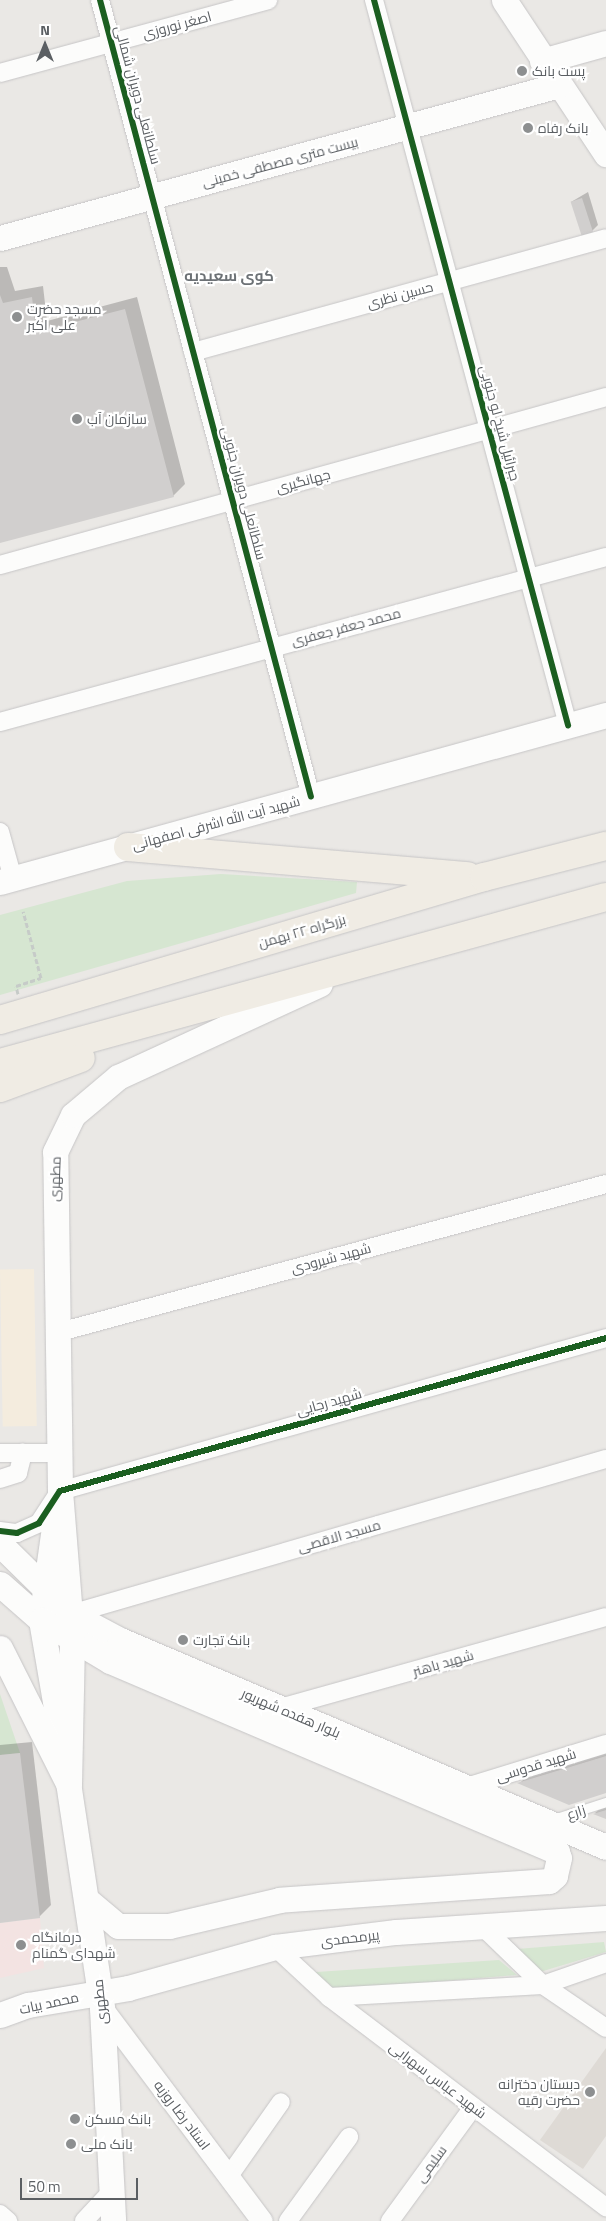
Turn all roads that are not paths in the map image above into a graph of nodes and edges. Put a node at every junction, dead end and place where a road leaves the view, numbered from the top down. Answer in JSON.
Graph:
{"nodes":[{"id":1,"x":100,"y":0,"type":"edge"},
{"id":2,"x":268,"y":0,"type":"edge"},
{"id":3,"x":374,"y":0,"type":"edge"},
{"id":4,"x":504,"y":0,"type":"edge"},
{"id":5,"x":111,"y":43,"type":"junction"},
{"id":6,"x":606,"y":44,"type":"edge"},
{"id":7,"x":542,"y":61,"type":"junction"},
{"id":8,"x":0,"y":74,"type":"edge"},
{"id":9,"x":559,"y":85,"type":"junction"},
{"id":10,"x":408,"y":127,"type":"junction"},
{"id":11,"x":606,"y":154,"type":"edge"},
{"id":12,"x":152,"y":196,"type":"junction"},
{"id":13,"x":0,"y":238,"type":"edge"},
{"id":14,"x":606,"y":238,"type":"edge"},
{"id":15,"x":449,"y":281,"type":"junction"},
{"id":16,"x":193,"y":352,"type":"junction"},
{"id":17,"x":606,"y":397,"type":"edge"},
{"id":18,"x":489,"y":429,"type":"junction"},
{"id":19,"x":233,"y":500,"type":"junction"},
{"id":20,"x":606,"y":557,"type":"edge"},
{"id":21,"x":0,"y":565,"type":"edge"},
{"id":22,"x":529,"y":578,"type":"junction"},
{"id":23,"x":272,"y":648,"type":"junction"},
{"id":24,"x":606,"y":715,"type":"edge"},
{"id":25,"x":0,"y":722,"type":"edge"},
{"id":26,"x":568,"y":725,"type":"junction"},
{"id":27,"x":311,"y":797,"type":"junction"},
{"id":28,"x":0,"y":832,"type":"edge"},
{"id":29,"x":606,"y":846,"type":"edge"},
{"id":30,"x":128,"y":847,"type":"junction"},
{"id":31,"x":484,"y":877,"type":"junction"},
{"id":32,"x":6,"y":881,"type":"edge"},
{"id":33,"x":606,"y":897,"type":"edge"},
{"id":34,"x":470,"y":932,"type":"junction"},
{"id":35,"x":341,"y":974,"type":"junction"},
{"id":36,"x":0,"y":1020,"type":"edge"},
{"id":37,"x":0,"y":1063,"type":"edge"},
{"id":38,"x":0,"y":1088,"type":"edge"},
{"id":39,"x":606,"y":1184,"type":"edge"},
{"id":40,"x":56,"y":1333,"type":"junction"},
{"id":41,"x":606,"y":1338,"type":"edge"},
{"id":42,"x":0,"y":1453,"type":"edge"},
{"id":43,"x":23,"y":1453,"type":"junction"},
{"id":44,"x":59,"y":1453,"type":"junction"},
{"id":45,"x":606,"y":1459,"type":"edge"},
{"id":46,"x":0,"y":1479,"type":"edge"},
{"id":47,"x":60,"y":1491,"type":"junction"},
{"id":48,"x":0,"y":1531,"type":"edge"},
{"id":49,"x":0,"y":1544,"type":"edge"},
{"id":50,"x":0,"y":1584,"type":"edge"},
{"id":51,"x":44,"y":1590,"type":"junction"},
{"id":52,"x":72,"y":1614,"type":"junction"},
{"id":53,"x":606,"y":1617,"type":"edge"},
{"id":54,"x":41,"y":1620,"type":"junction"},
{"id":55,"x":72,"y":1640,"type":"junction"},
{"id":56,"x":0,"y":1648,"type":"edge"},
{"id":57,"x":280,"y":1708,"type":"junction"},
{"id":58,"x":606,"y":1744,"type":"edge"},
{"id":59,"x":69,"y":1785,"type":"junction"},
{"id":60,"x":466,"y":1787,"type":"junction"},
{"id":61,"x":606,"y":1802,"type":"edge"},
{"id":62,"x":546,"y":1821,"type":"junction"},
{"id":63,"x":606,"y":1846,"type":"edge"},
{"id":64,"x":88,"y":1900,"type":"junction"},
{"id":65,"x":606,"y":1918,"type":"edge"},
{"id":66,"x":483,"y":1927,"type":"junction"},
{"id":67,"x":275,"y":1947,"type":"junction"},
{"id":68,"x":606,"y":1963,"type":"edge"},
{"id":69,"x":544,"y":1984,"type":"junction"},
{"id":70,"x":329,"y":1997,"type":"junction"},
{"id":71,"x":101,"y":2001,"type":"junction"},
{"id":72,"x":0,"y":2015,"type":"edge"},
{"id":73,"x":606,"y":2028,"type":"edge"},
{"id":74,"x":281,"y":2102,"type":"dead end"},
{"id":75,"x":472,"y":2107,"type":"junction"},
{"id":76,"x":349,"y":2137,"type":"dead end"},
{"id":77,"x":229,"y":2176,"type":"junction"},
{"id":78,"x":110,"y":2192,"type":"junction"},
{"id":79,"x":606,"y":2207,"type":"edge"},
{"id":80,"x":0,"y":2214,"type":"edge"},
{"id":81,"x":396,"y":2219,"type":"edge"},
{"id":82,"x":8,"y":2221,"type":"edge"},
{"id":83,"x":84,"y":2221,"type":"edge"},
{"id":84,"x":113,"y":2221,"type":"edge"},
{"id":85,"x":262,"y":2221,"type":"edge"},
{"id":86,"x":288,"y":2221,"type":"edge"}],
"edges":[{"from":1,"to":5,"type":"street","name":"سلطانعلی دویران شمالی"},
{"from":2,"to":5,"type":"street","name":"اصغر نوروزی"},
{"from":3,"to":10,"type":"street","name":"جبرائیل شیخ لو جنوبی"},
{"from":4,"to":7,"type":"main road"},
{"from":5,"to":8,"type":"street","name":"اصغر نوروزی"},
{"from":5,"to":12,"type":"street","name":"سلطانعلی دویران شمالی"},
{"from":6,"to":7,"type":"main road"},
{"from":7,"to":9,"type":"main road"},
{"from":9,"to":10,"type":"main road","name":"بیست متری مصطفی خمینی"},
{"from":9,"to":11,"type":"main road"},
{"from":10,"to":12,"type":"main road","name":"بیست متری مصطفی خمینی"},
{"from":10,"to":15,"type":"street","name":"جبرائیل شیخ لو جنوبی"},
{"from":12,"to":13,"type":"main road","name":"بیست متری مصطفی خمینی"},
{"from":12,"to":16,"type":"street","name":"سلطانعلی دویران جنوبی"},
{"from":14,"to":15,"type":"street","name":"حسین نظری"},
{"from":15,"to":16,"type":"street","name":"حسین نظری"},
{"from":15,"to":18,"type":"street","name":"جبرائیل شیخ لو جنوبی"},
{"from":16,"to":19,"type":"street","name":"سلطانعلی دویران جنوبی"},
{"from":17,"to":18,"type":"street","name":"جهانگیری"},
{"from":18,"to":19,"type":"street","name":"جهانگیری"},
{"from":18,"to":22,"type":"street","name":"جبرائیل شیخ لو جنوبی"},
{"from":19,"to":21,"type":"street","name":"جهانگیری"},
{"from":19,"to":23,"type":"street","name":"سلطانعلی دویران جنوبی"},
{"from":20,"to":22,"type":"street","name":"محمد جعفر جعفری"},
{"from":22,"to":23,"type":"street","name":"محمد جعفر جعفری"},
{"from":22,"to":26,"type":"street","name":"جبرائیل شیخ لو جنوبی"},
{"from":23,"to":25,"type":"street","name":"محمد جعفر جعفری"},
{"from":23,"to":27,"type":"street","name":"سلطانعلی دویران جنوبی"},
{"from":24,"to":26,"type":"main road","name":"شهید آیت الله اشرفی اصفهانی"},
{"from":26,"to":27,"type":"main road","name":"شهید آیت الله اشرفی اصفهانی"},
{"from":27,"to":30,"type":"main road","name":"شهید آیت الله اشرفی اصفهانی"},
{"from":28,"to":32,"type":"street"},
{"from":29,"to":31,"type":"highway","name":"بزرگراه ۲۲ بهمن"},
{"from":30,"to":31,"type":"highway"},
{"from":30,"to":32,"type":"main road","name":"شهید آیت الله اشرفی اصفهانی"},
{"from":31,"to":36,"type":"highway","name":"بزرگراه ۲۲ بهمن"},
{"from":33,"to":34,"type":"highway"},
{"from":34,"to":35,"type":"highway"},
{"from":34,"to":37,"type":"highway"},
{"from":35,"to":38,"type":"highway"},
{"from":35,"to":40,"type":"main road","name":"مطهری"},
{"from":39,"to":40,"type":"street","name":"شهید شیرودی"},
{"from":40,"to":44,"type":"main road","name":"مطهری"},
{"from":41,"to":47,"type":"street","name":"شهید رجایی"},
{"from":42,"to":43,"type":"street"},
{"from":43,"to":44,"type":"street"},
{"from":43,"to":46,"type":"street"},
{"from":44,"to":47,"type":"main road","name":"مطهری"},
{"from":45,"to":52,"type":"street","name":"مسجد الاقصی"},
{"from":47,"to":48,"type":"street"},
{"from":47,"to":51,"type":"main road"},
{"from":47,"to":52,"type":"main road"},
{"from":49,"to":51,"type":"main road","name":"بلوار هفده شهریور"},
{"from":50,"to":54,"type":"main road","name":"بلوار هفده شهریور"},
{"from":51,"to":52,"type":"main road","name":"بلوار هفده شهریور"},
{"from":51,"to":54,"type":"main road"},
{"from":52,"to":55,"type":"main road"},
{"from":52,"to":57,"type":"main road","name":"بلوار هفده شهریور"},
{"from":53,"to":57,"type":"street","name":"شهید باهنر"},
{"from":54,"to":55,"type":"main road","name":"بلوار هفده شهریور"},
{"from":54,"to":59,"type":"main road"},
{"from":55,"to":59,"type":"main road"},
{"from":55,"to":64,"type":"main road","name":"بلوار هفده شهریور"},
{"from":56,"to":59,"type":"main road"},
{"from":57,"to":60,"type":"main road","name":"بلوار هفده شهریور"},
{"from":58,"to":60,"type":"street","name":"شهید قدوسی"},
{"from":59,"to":64,"type":"main road","name":"مطهری"},
{"from":60,"to":62,"type":"main road","name":"بلوار هفده شهریور"},
{"from":61,"to":62,"type":"lane","name":"زارع"},
{"from":62,"to":63,"type":"main road","name":"بلوار هفده شهریور"},
{"from":64,"to":71,"type":"main road","name":"مطهری"},
{"from":65,"to":66,"type":"main road","name":"پیرمحمدی"},
{"from":66,"to":67,"type":"main road","name":"پیرمحمدی"},
{"from":66,"to":69,"type":"street"},
{"from":67,"to":70,"type":"street","name":"شهید عباس سهرابی"},
{"from":67,"to":71,"type":"main road","name":"پیرمحمدی"},
{"from":68,"to":69,"type":"street"},
{"from":69,"to":70,"type":"street"},
{"from":69,"to":73,"type":"street"},
{"from":70,"to":75,"type":"street","name":"شهید عباس سهرابی"},
{"from":71,"to":72,"type":"main road","name":"محمد بیات"},
{"from":71,"to":77,"type":"street","name":"استاد رضا روزبه"},
{"from":71,"to":78,"type":"main road","name":"مطهری"},
{"from":74,"to":77,"type":"street"},
{"from":75,"to":79,"type":"street","name":"شهید عباس سهرابی"},
{"from":75,"to":81,"type":"street","name":"سلیمی"},
{"from":76,"to":86,"type":"street"},
{"from":77,"to":85,"type":"street","name":"استاد رضا روزبه"},
{"from":78,"to":83,"type":"street"},
{"from":78,"to":84,"type":"main road","name":"مطهری"},
{"from":80,"to":82,"type":"street"}]}
